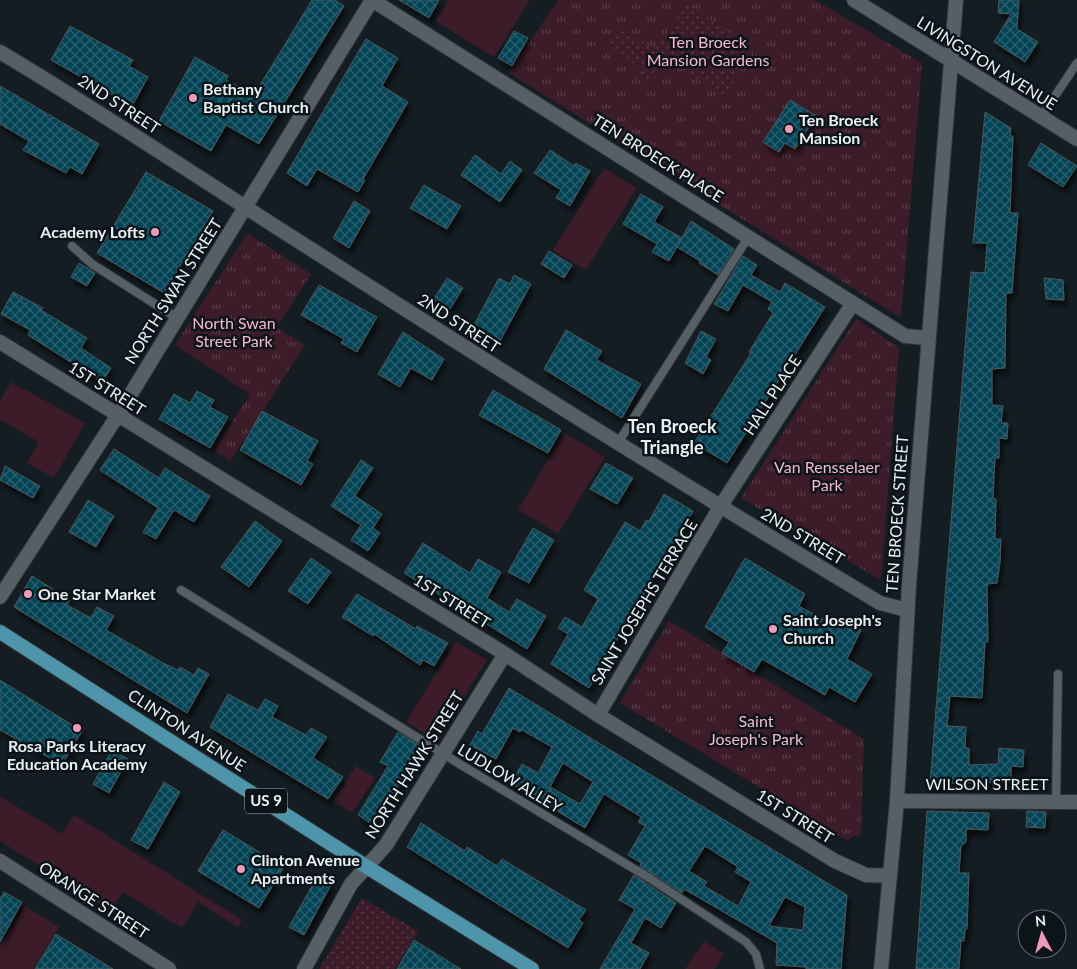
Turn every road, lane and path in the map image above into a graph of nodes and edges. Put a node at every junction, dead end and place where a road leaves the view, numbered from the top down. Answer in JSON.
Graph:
{"nodes":[{"id":1,"x":372,"y":0,"type":"edge"},
{"id":2,"x":854,"y":0,"type":"edge"},
{"id":3,"x":956,"y":0,"type":"edge"},
{"id":4,"x":0,"y":52,"type":"edge"},
{"id":5,"x":951,"y":62,"type":"junction"},
{"id":6,"x":1077,"y":63,"type":"edge"},
{"id":7,"x":1041,"y":118,"type":"junction"},
{"id":8,"x":1077,"y":139,"type":"edge"},
{"id":9,"x":245,"y":207,"type":"junction"},
{"id":10,"x":749,"y":236,"type":"junction"},
{"id":11,"x":72,"y":246,"type":"dead end"},
{"id":12,"x":853,"y":303,"type":"junction"},
{"id":13,"x":177,"y":318,"type":"junction"},
{"id":14,"x":928,"y":338,"type":"junction"},
{"id":15,"x":0,"y":342,"type":"edge"},
{"id":16,"x":118,"y":415,"type":"junction"},
{"id":17,"x":618,"y":443,"type":"junction"},
{"id":18,"x":720,"y":507,"type":"junction"},
{"id":19,"x":181,"y":590,"type":"dead end"},
{"id":20,"x":0,"y":597,"type":"edge"},
{"id":21,"x":907,"y":610,"type":"junction"},
{"id":22,"x":0,"y":632,"type":"edge"},
{"id":23,"x":505,"y":654,"type":"junction"},
{"id":24,"x":1058,"y":674,"type":"dead end"},
{"id":25,"x":598,"y":715,"type":"junction"},
{"id":26,"x":443,"y":754,"type":"junction"},
{"id":27,"x":897,"y":801,"type":"junction"},
{"id":28,"x":1056,"y":802,"type":"junction"},
{"id":29,"x":1077,"y":802,"type":"edge"},
{"id":30,"x":0,"y":861,"type":"edge"},
{"id":31,"x":367,"y":867,"type":"junction"},
{"id":32,"x":890,"y":876,"type":"junction"},
{"id":33,"x":169,"y":969,"type":"edge"},
{"id":34,"x":304,"y":969,"type":"edge"},
{"id":35,"x":532,"y":969,"type":"edge"},
{"id":36,"x":760,"y":969,"type":"edge"},
{"id":37,"x":881,"y":969,"type":"edge"}],
"edges":[{"from":1,"to":9,"type":"street","name":"NORTH SWAN STREET"},
{"from":1,"to":10,"type":"street","name":"TEN BROECK PLACE"},
{"from":2,"to":5,"type":"street","name":"LIVINGSTON AVENUE"},
{"from":3,"to":5,"type":"street","name":"TEN BROECK STREET"},
{"from":4,"to":9,"type":"street","name":"2ND STREET"},
{"from":5,"to":7,"type":"street","name":"LIVINGSTON AVENUE"},
{"from":5,"to":14,"type":"street","name":"TEN BROECK STREET"},
{"from":6,"to":7,"type":"lane"},
{"from":7,"to":8,"type":"street","name":"LIVINGSTON AVENUE"},
{"from":9,"to":13,"type":"street","name":"NORTH SWAN STREET"},
{"from":9,"to":17,"type":"street","name":"2ND STREET"},
{"from":10,"to":12,"type":"street","name":"TEN BROECK PLACE"},
{"from":10,"to":17,"type":"lane"},
{"from":11,"to":13,"type":"lane"},
{"from":12,"to":14,"type":"street","name":"TEN BROECK PLACE"},
{"from":12,"to":18,"type":"street","name":"HALL PLACE"},
{"from":13,"to":16,"type":"street","name":"NORTH SWAN STREET"},
{"from":14,"to":21,"type":"street","name":"TEN BROECK STREET"},
{"from":15,"to":16,"type":"street","name":"1ST STREET"},
{"from":16,"to":20,"type":"street","name":"NORTH SWAN STREET"},
{"from":16,"to":23,"type":"street","name":"1ST STREET"},
{"from":17,"to":18,"type":"street","name":"2ND STREET"},
{"from":18,"to":21,"type":"street","name":"2ND STREET"},
{"from":18,"to":25,"type":"street","name":"SAINT JOSEPHS TERRACE"},
{"from":19,"to":26,"type":"lane","name":"LUDLOW ALLEY"},
{"from":21,"to":27,"type":"street","name":"TEN BROECK STREET"},
{"from":22,"to":31,"type":"main road","name":"CLINTON AVENUE","number":"US 9"},
{"from":23,"to":25,"type":"street","name":"1ST STREET"},
{"from":23,"to":26,"type":"street","name":"NORTH HAWK STREET"},
{"from":24,"to":28,"type":"lane"},
{"from":25,"to":32,"type":"street","name":"1ST STREET"},
{"from":26,"to":31,"type":"street","name":"NORTH HAWK STREET"},
{"from":26,"to":36,"type":"lane","name":"LUDLOW ALLEY"},
{"from":27,"to":28,"type":"street","name":"WILSON STREET"},
{"from":27,"to":32,"type":"street","name":"TEN BROECK STREET"},
{"from":28,"to":29,"type":"street","name":"WILSON STREET"},
{"from":30,"to":33,"type":"street","name":"ORANGE STREET"},
{"from":31,"to":34,"type":"street","name":"NORTH HAWK STREET"},
{"from":31,"to":35,"type":"main road","name":"CLINTON AVENUE","number":"US 9"},
{"from":32,"to":37,"type":"street","name":"TEN BROECK STREET"}]}
